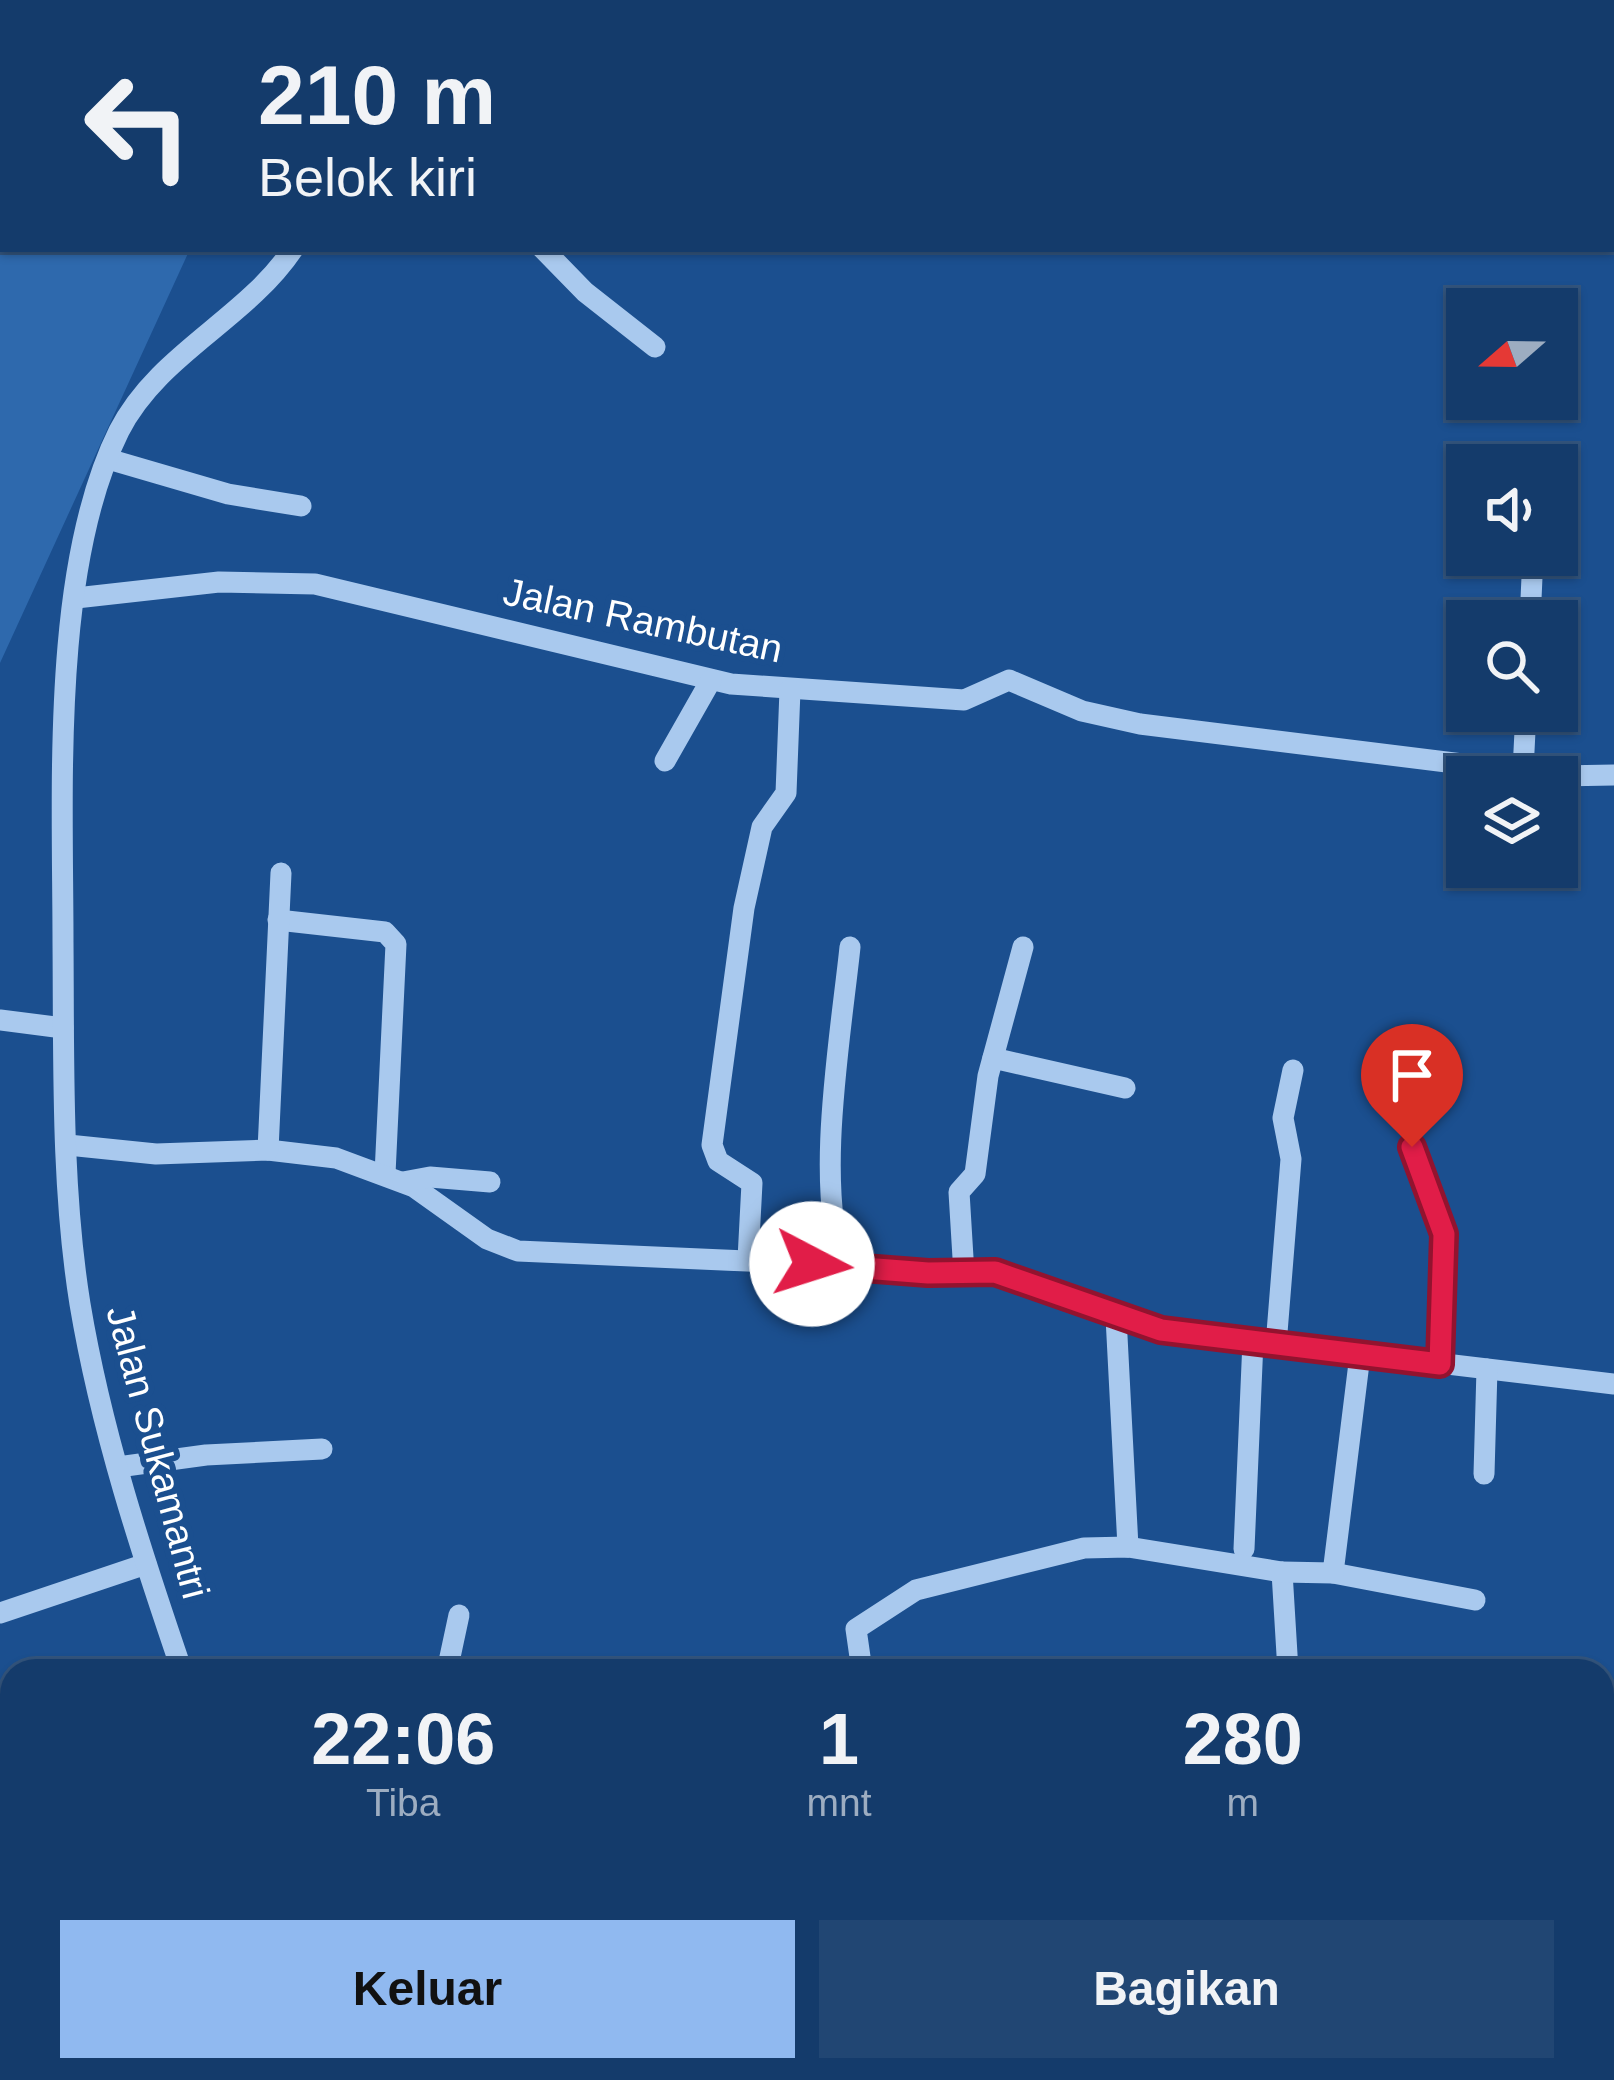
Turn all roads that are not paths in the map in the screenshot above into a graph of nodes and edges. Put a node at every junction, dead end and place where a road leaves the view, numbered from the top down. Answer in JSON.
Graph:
{"nodes":[{"id":1,"x":291,"y":252,"type":"edge"},
{"id":2,"x":546,"y":252,"type":"edge"},
{"id":3,"x":655,"y":346,"type":"dead end"},
{"id":4,"x":109,"y":459,"type":"junction"},
{"id":5,"x":301,"y":506,"type":"dead end"},
{"id":6,"x":76,"y":598,"type":"junction"},
{"id":7,"x":711,"y":680,"type":"junction"},
{"id":8,"x":790,"y":690,"type":"junction"},
{"id":9,"x":665,"y":761,"type":"dead end"},
{"id":10,"x":1446,"y":761,"type":"edge"},
{"id":11,"x":1578,"y":773,"type":"edge"},
{"id":12,"x":1614,"y":775,"type":"edge"},
{"id":13,"x":280,"y":873,"type":"dead end"},
{"id":14,"x":278,"y":920,"type":"junction"},
{"id":15,"x":850,"y":946,"type":"dead end"},
{"id":16,"x":1023,"y":947,"type":"dead end"},
{"id":17,"x":0,"y":1020,"type":"edge"},
{"id":18,"x":62,"y":1028,"type":"junction"},
{"id":19,"x":993,"y":1058,"type":"junction"},
{"id":20,"x":1293,"y":1070,"type":"dead end"},
{"id":21,"x":1125,"y":1088,"type":"dead end"},
{"id":22,"x":68,"y":1145,"type":"junction"},
{"id":23,"x":1412,"y":1147,"type":"dead end"},
{"id":24,"x":268,"y":1150,"type":"junction"},
{"id":25,"x":394,"y":1178,"type":"junction"},
{"id":26,"x":490,"y":1182,"type":"dead end"},
{"id":27,"x":748,"y":1258,"type":"junction"},
{"id":28,"x":844,"y":1266,"type":"junction"},
{"id":29,"x":964,"y":1274,"type":"junction"},
{"id":30,"x":1116,"y":1317,"type":"junction"},
{"id":31,"x":1253,"y":1341,"type":"junction"},
{"id":32,"x":1276,"y":1345,"type":"junction"},
{"id":33,"x":1360,"y":1355,"type":"junction"},
{"id":34,"x":1440,"y":1364,"type":"junction"},
{"id":35,"x":1487,"y":1369,"type":"junction"},
{"id":36,"x":1614,"y":1384,"type":"edge"},
{"id":37,"x":322,"y":1449,"type":"dead end"},
{"id":38,"x":118,"y":1467,"type":"junction"},
{"id":39,"x":1484,"y":1474,"type":"dead end"},
{"id":40,"x":1128,"y":1547,"type":"junction"},
{"id":41,"x":1244,"y":1549,"type":"dead end"},
{"id":42,"x":146,"y":1564,"type":"junction"},
{"id":43,"x":1282,"y":1572,"type":"junction"},
{"id":44,"x":1333,"y":1573,"type":"junction"},
{"id":45,"x":1474,"y":1600,"type":"dead end"},
{"id":46,"x":0,"y":1613,"type":"edge"},
{"id":47,"x":459,"y":1615,"type":"dead end"},
{"id":48,"x":178,"y":1659,"type":"edge"},
{"id":49,"x":450,"y":1659,"type":"edge"},
{"id":50,"x":860,"y":1659,"type":"edge"},
{"id":51,"x":1287,"y":1659,"type":"edge"}],
"edges":[{"from":1,"to":4,"type":"street","name":"Jalan Sukamantri"},
{"from":2,"to":3,"type":"street"},
{"from":4,"to":5,"type":"street"},
{"from":4,"to":6,"type":"street","name":"Jalan Sukamantri"},
{"from":6,"to":7,"type":"street","name":"Jalan Rambutan"},
{"from":6,"to":18,"type":"street","name":"Jalan Sukamantri"},
{"from":7,"to":8,"type":"street","name":"Jalan Rambutan"},
{"from":7,"to":9,"type":"street"},
{"from":8,"to":10,"type":"street","name":"Jalan Rambutan"},
{"from":8,"to":27,"type":"street"},
{"from":11,"to":12,"type":"street","name":"Jalan Rambutan"},
{"from":13,"to":14,"type":"street"},
{"from":14,"to":24,"type":"street"},
{"from":14,"to":25,"type":"street"},
{"from":15,"to":28,"type":"street"},
{"from":16,"to":19,"type":"street"},
{"from":17,"to":18,"type":"street"},
{"from":18,"to":22,"type":"street","name":"Jalan Sukamantri"},
{"from":19,"to":21,"type":"street"},
{"from":19,"to":29,"type":"street"},
{"from":20,"to":32,"type":"street"},
{"from":22,"to":24,"type":"street"},
{"from":22,"to":38,"type":"street","name":"Jalan Sukamantri"},
{"from":23,"to":34,"type":"street"},
{"from":24,"to":25,"type":"street"},
{"from":25,"to":26,"type":"street"},
{"from":25,"to":27,"type":"street"},
{"from":27,"to":28,"type":"street"},
{"from":28,"to":29,"type":"street"},
{"from":29,"to":30,"type":"street"},
{"from":30,"to":31,"type":"street"},
{"from":30,"to":40,"type":"street"},
{"from":31,"to":32,"type":"street"},
{"from":31,"to":41,"type":"street"},
{"from":32,"to":33,"type":"street"},
{"from":33,"to":34,"type":"street"},
{"from":33,"to":44,"type":"street"},
{"from":34,"to":35,"type":"street"},
{"from":35,"to":36,"type":"street"},
{"from":35,"to":39,"type":"street"},
{"from":37,"to":38,"type":"street"},
{"from":38,"to":42,"type":"street","name":"Jalan Sukamantri"},
{"from":40,"to":43,"type":"street"},
{"from":40,"to":50,"type":"street"},
{"from":42,"to":46,"type":"street"},
{"from":42,"to":48,"type":"street","name":"Jalan Sukamantri"},
{"from":43,"to":44,"type":"street"},
{"from":43,"to":51,"type":"street"},
{"from":44,"to":45,"type":"street"},
{"from":47,"to":49,"type":"street"}]}
